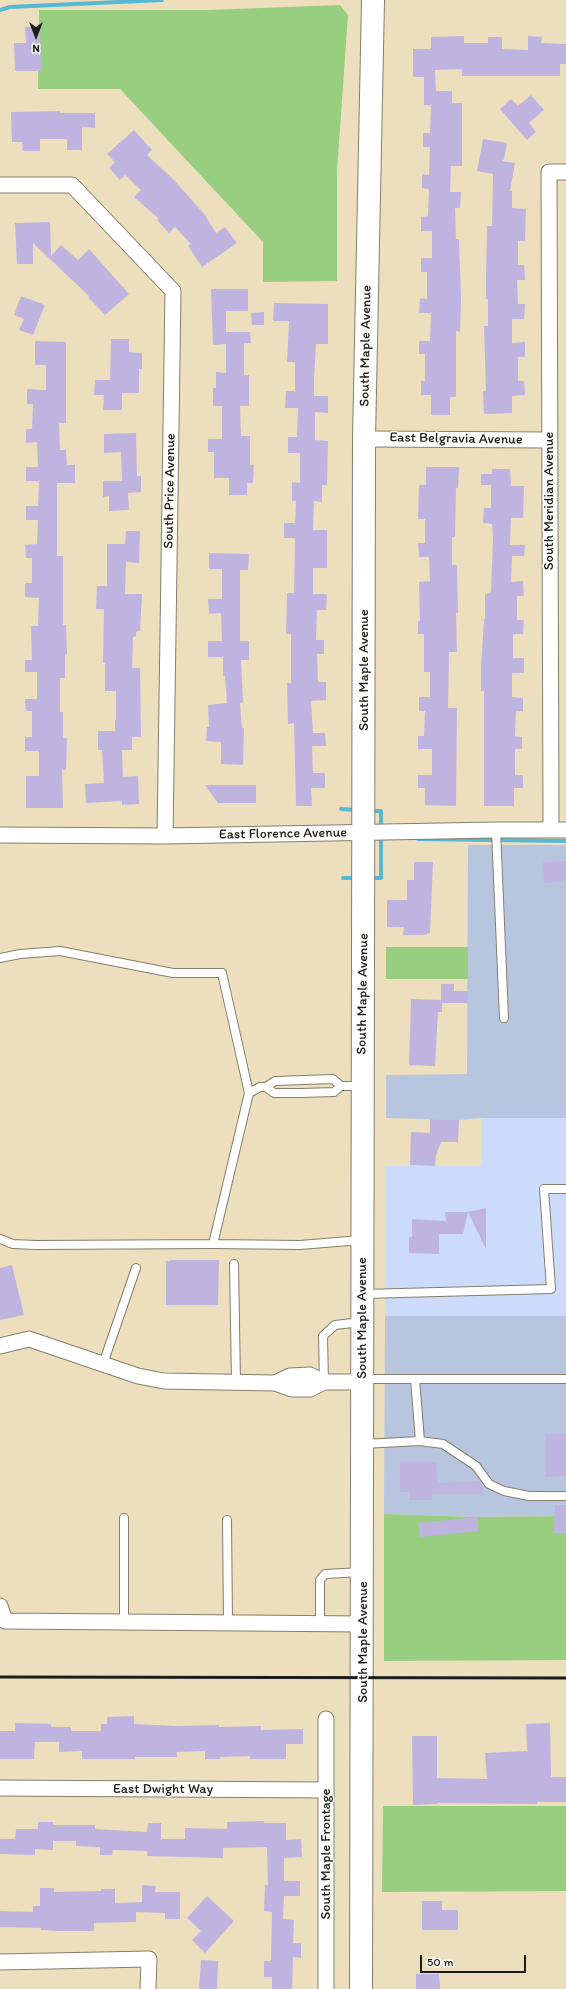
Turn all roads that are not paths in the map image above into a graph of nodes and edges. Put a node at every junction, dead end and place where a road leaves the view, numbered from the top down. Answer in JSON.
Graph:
{"nodes":[{"id":1,"x":373,"y":0,"type":"edge"},
{"id":2,"x":566,"y":172,"type":"edge"},
{"id":3,"x":0,"y":185,"type":"edge"},
{"id":4,"x":364,"y":438,"type":"junction"},
{"id":5,"x":548,"y":440,"type":"junction"},
{"id":6,"x":496,"y":830,"type":"junction"},
{"id":7,"x":551,"y":830,"type":"junction"},
{"id":8,"x":566,"y":830,"type":"edge"},
{"id":9,"x":365,"y":832,"type":"junction"},
{"id":10,"x":0,"y":835,"type":"edge"},
{"id":11,"x":166,"y":836,"type":"junction"},
{"id":12,"x":0,"y":958,"type":"edge"},
{"id":13,"x":504,"y":1018,"type":"dead end"},
{"id":14,"x":351,"y":1086,"type":"junction"},
{"id":15,"x":266,"y":1087,"type":"junction"},
{"id":16,"x":249,"y":1093,"type":"junction"},
{"id":17,"x":566,"y":1189,"type":"edge"},
{"id":18,"x":0,"y":1240,"type":"edge"},
{"id":19,"x":362,"y":1240,"type":"junction"},
{"id":20,"x":213,"y":1244,"type":"junction"},
{"id":21,"x":234,"y":1264,"type":"dead end"},
{"id":22,"x":136,"y":1268,"type":"dead end"},
{"id":23,"x":362,"y":1294,"type":"junction"},
{"id":24,"x":362,"y":1322,"type":"junction"},
{"id":25,"x":0,"y":1346,"type":"edge"},
{"id":26,"x":103,"y":1364,"type":"junction"},
{"id":27,"x":415,"y":1379,"type":"junction"},
{"id":28,"x":566,"y":1379,"type":"edge"},
{"id":29,"x":362,"y":1380,"type":"junction"},
{"id":30,"x":236,"y":1382,"type":"junction"},
{"id":31,"x":324,"y":1382,"type":"junction"},
{"id":32,"x":420,"y":1441,"type":"junction"},
{"id":33,"x":362,"y":1444,"type":"junction"},
{"id":34,"x":566,"y":1496,"type":"edge"},
{"id":35,"x":124,"y":1518,"type":"dead end"},
{"id":36,"x":227,"y":1520,"type":"dead end"},
{"id":37,"x":363,"y":1572,"type":"junction"},
{"id":38,"x":0,"y":1606,"type":"edge"},
{"id":39,"x":124,"y":1622,"type":"junction"},
{"id":40,"x":228,"y":1623,"type":"junction"},
{"id":41,"x":320,"y":1623,"type":"junction"},
{"id":42,"x":363,"y":1624,"type":"junction"},
{"id":43,"x":326,"y":1719,"type":"dead end"},
{"id":44,"x":0,"y":1788,"type":"edge"},
{"id":45,"x":326,"y":1790,"type":"junction"},
{"id":46,"x":0,"y":1962,"type":"edge"},
{"id":47,"x":148,"y":1989,"type":"edge"},
{"id":48,"x":326,"y":1989,"type":"edge"},
{"id":49,"x":362,"y":1989,"type":"edge"}],
"edges":[{"from":1,"to":4,"type":"main road","name":"South Maple Avenue"},
{"from":2,"to":5,"type":"street","name":"South Meridian Avenue"},
{"from":3,"to":11,"type":"street","name":"South Price Avenue"},
{"from":4,"to":5,"type":"street","name":"East Belgravia Avenue"},
{"from":4,"to":9,"type":"main road","name":"South Maple Avenue"},
{"from":5,"to":7,"type":"street","name":"South Meridian Avenue"},
{"from":6,"to":7,"type":"street","name":"East Florence Avenue"},
{"from":6,"to":9,"type":"street","name":"East Florence Avenue"},
{"from":6,"to":13,"type":"lane"},
{"from":7,"to":8,"type":"street","name":"East Florence Avenue"},
{"from":9,"to":11,"type":"street","name":"East Florence Avenue"},
{"from":9,"to":14,"type":"main road","name":"South Maple Avenue"},
{"from":10,"to":11,"type":"street","name":"East Florence Avenue"},
{"from":12,"to":16,"type":"lane"},
{"from":14,"to":15,"type":"lane"},
{"from":14,"to":15,"type":"lane"},
{"from":14,"to":19,"type":"main road","name":"South Maple Avenue"},
{"from":15,"to":16,"type":"lane"},
{"from":16,"to":20,"type":"lane"},
{"from":17,"to":23,"type":"lane"},
{"from":18,"to":20,"type":"lane"},
{"from":19,"to":20,"type":"lane"},
{"from":19,"to":23,"type":"main road","name":"South Maple Avenue"},
{"from":21,"to":30,"type":"lane"},
{"from":22,"to":26,"type":"lane"},
{"from":23,"to":24,"type":"main road","name":"South Maple Avenue"},
{"from":24,"to":29,"type":"main road","name":"South Maple Avenue"},
{"from":24,"to":31,"type":"lane"},
{"from":25,"to":26,"type":"street"},
{"from":26,"to":30,"type":"street"},
{"from":27,"to":28,"type":"lane"},
{"from":27,"to":29,"type":"lane"},
{"from":27,"to":32,"type":"lane"},
{"from":29,"to":31,"type":"street"},
{"from":29,"to":33,"type":"main road","name":"South Maple Avenue"},
{"from":30,"to":31,"type":"street"},
{"from":32,"to":33,"type":"lane"},
{"from":32,"to":34,"type":"lane"},
{"from":33,"to":37,"type":"main road","name":"South Maple Avenue"},
{"from":35,"to":39,"type":"lane"},
{"from":36,"to":40,"type":"lane"},
{"from":37,"to":41,"type":"lane"},
{"from":37,"to":42,"type":"main road","name":"South Maple Avenue"},
{"from":38,"to":39,"type":"street"},
{"from":39,"to":40,"type":"street"},
{"from":40,"to":41,"type":"street"},
{"from":41,"to":42,"type":"street"},
{"from":42,"to":49,"type":"main road","name":"South Maple Avenue"},
{"from":43,"to":45,"type":"street","name":"South Maple Frontage"},
{"from":44,"to":45,"type":"street","name":"East Dwight Way"},
{"from":45,"to":48,"type":"street","name":"South Maple Frontage"},
{"from":46,"to":47,"type":"street"}]}
